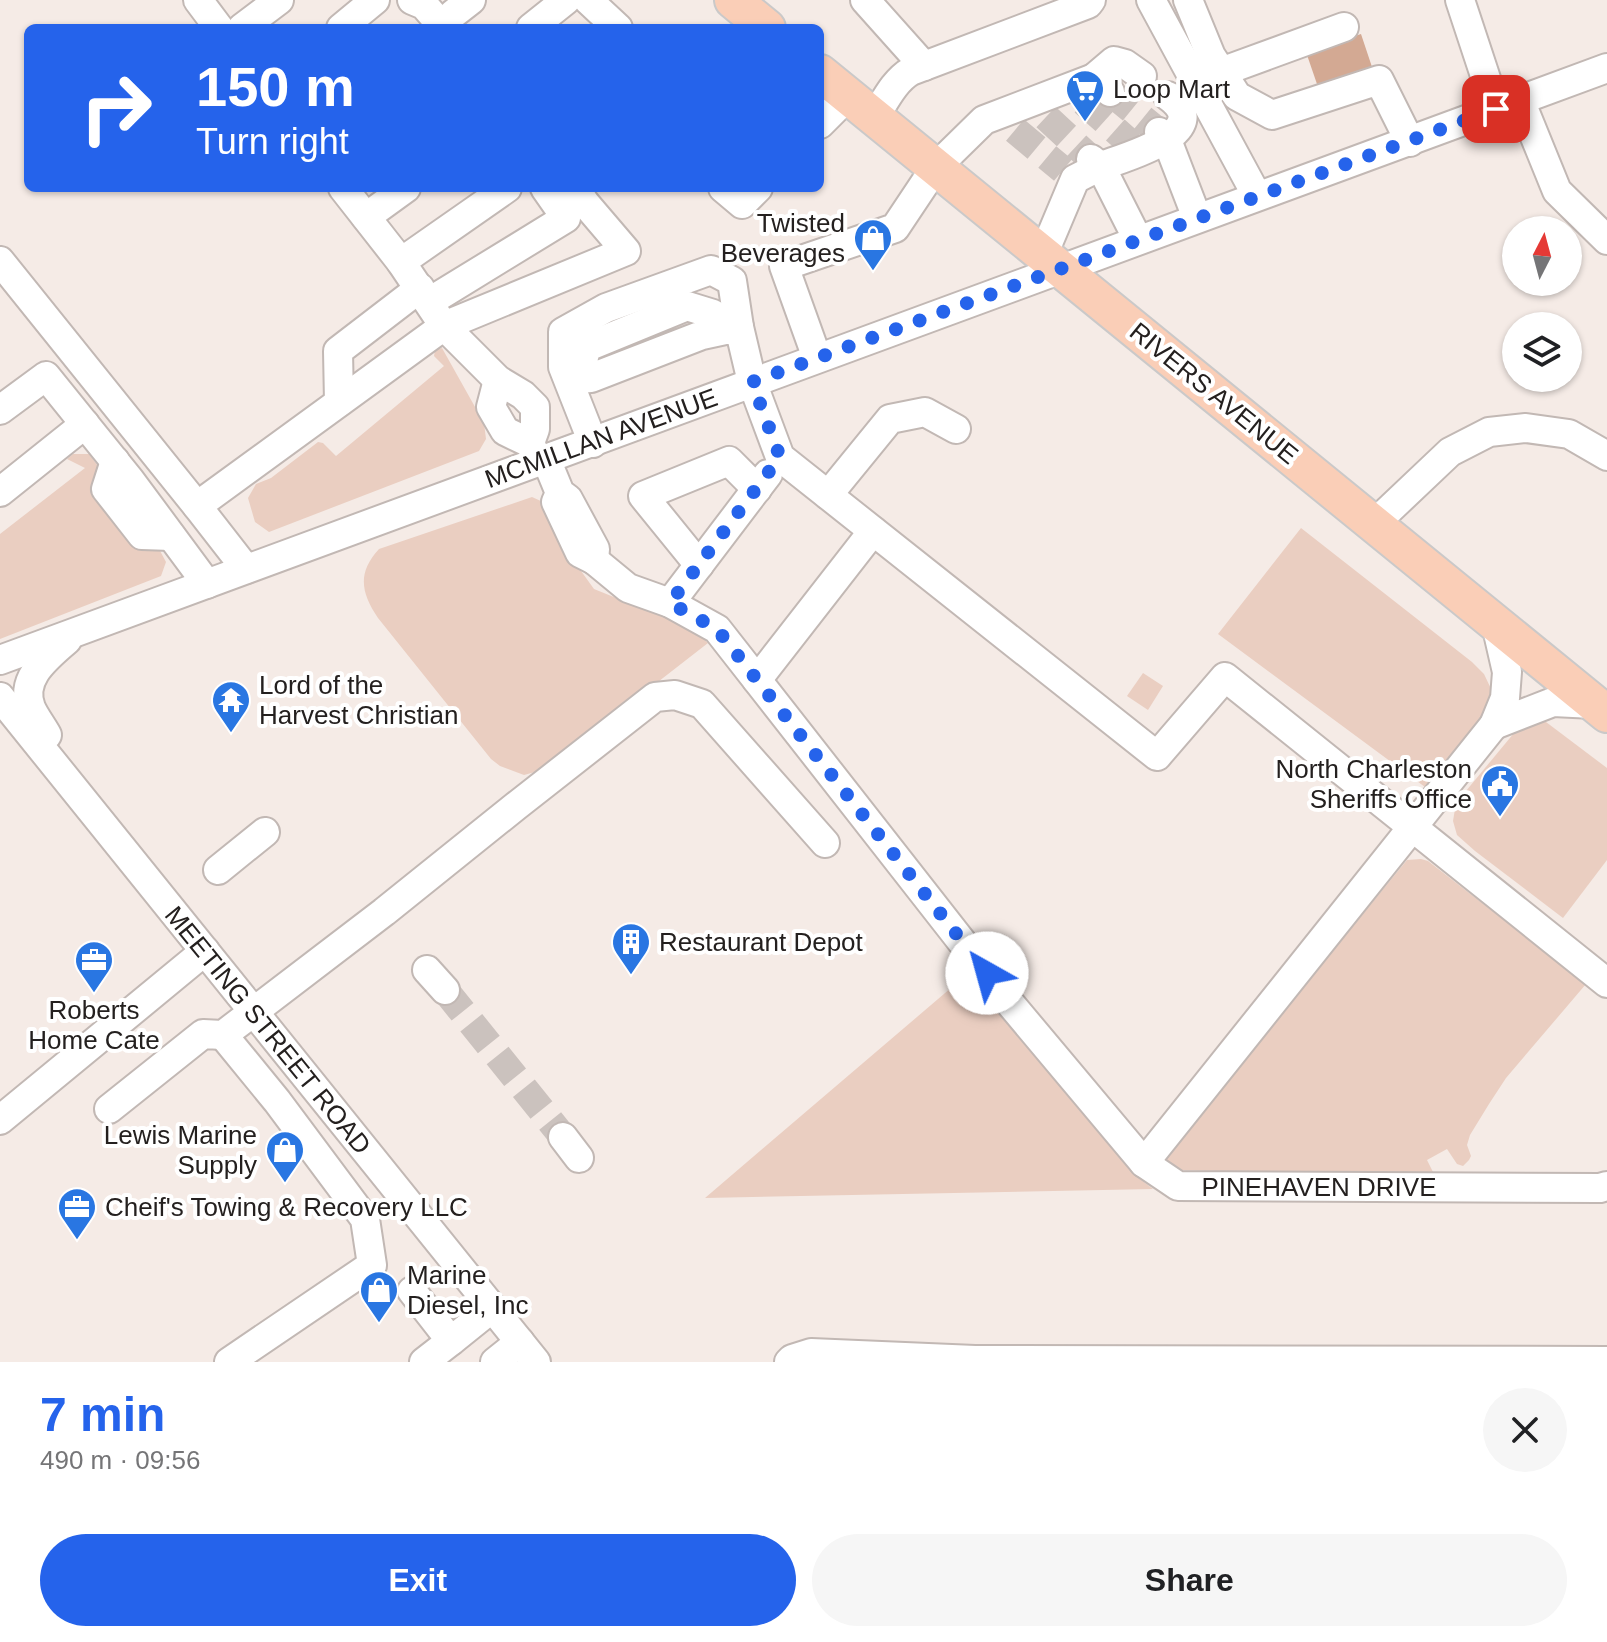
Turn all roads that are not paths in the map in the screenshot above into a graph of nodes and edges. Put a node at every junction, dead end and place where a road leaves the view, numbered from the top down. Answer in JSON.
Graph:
{"nodes":[{"id":1,"x":198,"y":0,"type":"edge"},
{"id":2,"x":279,"y":0,"type":"edge"},
{"id":3,"x":375,"y":0,"type":"edge"},
{"id":4,"x":412,"y":0,"type":"edge"},
{"id":5,"x":566,"y":0,"type":"edge"},
{"id":6,"x":588,"y":0,"type":"edge"},
{"id":7,"x":733,"y":0,"type":"edge"},
{"id":8,"x":865,"y":0,"type":"edge"},
{"id":9,"x":1091,"y":0,"type":"edge"},
{"id":10,"x":1151,"y":0,"type":"edge"},
{"id":11,"x":1188,"y":0,"type":"edge"},
{"id":12,"x":1460,"y":0,"type":"edge"},
{"id":13,"x":450,"y":18,"type":"edge"},
{"id":14,"x":216,"y":24,"type":"edge"},
{"id":15,"x":247,"y":24,"type":"edge"},
{"id":16,"x":346,"y":24,"type":"edge"},
{"id":17,"x":536,"y":24,"type":"edge"},
{"id":18,"x":614,"y":24,"type":"edge"},
{"id":19,"x":762,"y":24,"type":"edge"},
{"id":20,"x":1344,"y":27,"type":"dead end"},
{"id":21,"x":924,"y":66,"type":"junction"},
{"id":22,"x":1607,"y":68,"type":"edge"},
{"id":23,"x":1221,"y":72,"type":"junction"},
{"id":24,"x":824,"y":76,"type":"edge"},
{"id":25,"x":1142,"y":76,"type":"dead end"},
{"id":26,"x":1168,"y":96,"type":"dead end"},
{"id":27,"x":1508,"y":104,"type":"junction"},
{"id":28,"x":861,"y":107,"type":"junction"},
{"id":29,"x":824,"y":122,"type":"edge"},
{"id":30,"x":1149,"y":142,"type":"junction"},
{"id":31,"x":1410,"y":142,"type":"junction"},
{"id":32,"x":935,"y":168,"type":"junction"},
{"id":33,"x":1083,"y":168,"type":"junction"},
{"id":34,"x":346,"y":192,"type":"edge"},
{"id":35,"x":400,"y":192,"type":"edge"},
{"id":36,"x":501,"y":192,"type":"edge"},
{"id":37,"x":548,"y":192,"type":"edge"},
{"id":38,"x":728,"y":192,"type":"edge"},
{"id":39,"x":754,"y":192,"type":"edge"},
{"id":40,"x":588,"y":193,"type":"edge"},
{"id":41,"x":1257,"y":196,"type":"junction"},
{"id":42,"x":366,"y":217,"type":"junction"},
{"id":43,"x":1197,"y":218,"type":"junction"},
{"id":44,"x":1138,"y":240,"type":"junction"},
{"id":45,"x":1607,"y":240,"type":"edge"},
{"id":46,"x":0,"y":261,"type":"edge"},
{"id":47,"x":401,"y":262,"type":"junction"},
{"id":48,"x":1051,"y":262,"type":"junction"},
{"id":49,"x":425,"y":295,"type":"junction"},
{"id":50,"x":444,"y":326,"type":"junction"},
{"id":51,"x":734,"y":329,"type":"junction"},
{"id":52,"x":817,"y":358,"type":"junction"},
{"id":53,"x":573,"y":381,"type":"junction"},
{"id":54,"x":752,"y":382,"type":"junction"},
{"id":55,"x":339,"y":402,"type":"junction"},
{"id":56,"x":0,"y":410,"type":"edge"},
{"id":57,"x":85,"y":424,"type":"junction"},
{"id":58,"x":956,"y":429,"type":"dead end"},
{"id":59,"x":593,"y":443,"type":"junction"},
{"id":60,"x":538,"y":454,"type":"junction"},
{"id":61,"x":1607,"y":456,"type":"edge"},
{"id":62,"x":780,"y":457,"type":"junction"},
{"id":63,"x":757,"y":489,"type":"junction"},
{"id":64,"x":0,"y":492,"type":"edge"},
{"id":65,"x":828,"y":495,"type":"junction"},
{"id":66,"x":197,"y":506,"type":"junction"},
{"id":67,"x":1374,"y":524,"type":"junction"},
{"id":68,"x":873,"y":531,"type":"junction"},
{"id":69,"x":699,"y":565,"type":"junction"},
{"id":70,"x":246,"y":569,"type":"junction"},
{"id":71,"x":207,"y":584,"type":"junction"},
{"id":72,"x":670,"y":603,"type":"junction"},
{"id":73,"x":1496,"y":624,"type":"junction"},
{"id":74,"x":75,"y":633,"type":"junction"},
{"id":75,"x":0,"y":660,"type":"edge"},
{"id":76,"x":757,"y":680,"type":"junction"},
{"id":77,"x":0,"y":697,"type":"edge"},
{"id":78,"x":1600,"y":709,"type":"edge"},
{"id":79,"x":1494,"y":725,"type":"junction"},
{"id":80,"x":46,"y":755,"type":"junction"},
{"id":81,"x":1413,"y":828,"type":"junction"},
{"id":82,"x":265,"y":832,"type":"dead end"},
{"id":83,"x":825,"y":843,"type":"dead end"},
{"id":84,"x":218,"y":870,"type":"dead end"},
{"id":85,"x":205,"y":951,"type":"junction"},
{"id":86,"x":1607,"y":983,"type":"edge"},
{"id":87,"x":253,"y":1012,"type":"junction"},
{"id":88,"x":223,"y":1035,"type":"junction"},
{"id":89,"x":109,"y":1109,"type":"dead end"},
{"id":90,"x":0,"y":1120,"type":"edge"},
{"id":91,"x":1144,"y":1163,"type":"junction"},
{"id":92,"x":1607,"y":1186,"type":"edge"},
{"id":93,"x":399,"y":1193,"type":"junction"},
{"id":94,"x":365,"y":1219,"type":"junction"},
{"id":95,"x":412,"y":1291,"type":"dead end"},
{"id":96,"x":492,"y":1308,"type":"junction"},
{"id":97,"x":451,"y":1341,"type":"junction"},
{"id":98,"x":528,"y":1352,"type":"edge"},
{"id":99,"x":974,"y":1361,"type":"edge"},
{"id":100,"x":1607,"y":1361,"type":"edge"},
{"id":101,"x":229,"y":1362,"type":"edge"},
{"id":102,"x":424,"y":1362,"type":"edge"},
{"id":103,"x":495,"y":1362,"type":"edge"},
{"id":104,"x":789,"y":1362,"type":"edge"}],
"edges":[{"from":1,"to":14,"type":"street"},
{"from":2,"to":15,"type":"street"},
{"from":3,"to":16,"type":"street"},
{"from":4,"to":13,"type":"street"},
{"from":5,"to":17,"type":"street"},
{"from":6,"to":18,"type":"street"},
{"from":7,"to":19,"type":"main road"},
{"from":8,"to":21,"type":"street"},
{"from":9,"to":21,"type":"street"},
{"from":10,"to":41,"type":"street"},
{"from":11,"to":23,"type":"street"},
{"from":12,"to":27,"type":"street"},
{"from":20,"to":23,"type":"street"},
{"from":21,"to":28,"type":"street"},
{"from":22,"to":27,"type":"street","name":"MCMILLAN AVENUE"},
{"from":23,"to":31,"type":"street"},
{"from":24,"to":28,"type":"main road","name":"RIVERS AVENUE"},
{"from":25,"to":32,"type":"street"},
{"from":26,"to":30,"type":"street"},
{"from":27,"to":31,"type":"street","name":"MCMILLAN AVENUE"},
{"from":27,"to":45,"type":"street"},
{"from":28,"to":29,"type":"street"},
{"from":28,"to":32,"type":"main road","name":"RIVERS AVENUE"},
{"from":30,"to":33,"type":"street"},
{"from":30,"to":43,"type":"street"},
{"from":31,"to":41,"type":"street","name":"MCMILLAN AVENUE"},
{"from":32,"to":48,"type":"main road","name":"RIVERS AVENUE"},
{"from":32,"to":52,"type":"street"},
{"from":33,"to":44,"type":"street"},
{"from":33,"to":48,"type":"street"},
{"from":34,"to":42,"type":"street"},
{"from":35,"to":42,"type":"street"},
{"from":36,"to":47,"type":"street"},
{"from":37,"to":49,"type":"street"},
{"from":38,"to":39,"type":"street"},
{"from":40,"to":50,"type":"street"},
{"from":41,"to":43,"type":"street","name":"MCMILLAN AVENUE"},
{"from":42,"to":47,"type":"street"},
{"from":43,"to":44,"type":"street","name":"MCMILLAN AVENUE"},
{"from":44,"to":48,"type":"street","name":"MCMILLAN AVENUE"},
{"from":46,"to":66,"type":"street"},
{"from":47,"to":49,"type":"street"},
{"from":48,"to":52,"type":"street","name":"MCMILLAN AVENUE"},
{"from":48,"to":67,"type":"main road","name":"RIVERS AVENUE"},
{"from":49,"to":50,"type":"street"},
{"from":49,"to":55,"type":"street"},
{"from":50,"to":55,"type":"street"},
{"from":50,"to":60,"type":"street"},
{"from":51,"to":53,"type":"street"},
{"from":51,"to":53,"type":"street"},
{"from":51,"to":54,"type":"street"},
{"from":52,"to":54,"type":"street","name":"MCMILLAN AVENUE"},
{"from":53,"to":59,"type":"street"},
{"from":54,"to":59,"type":"street","name":"MCMILLAN AVENUE"},
{"from":54,"to":62,"type":"street"},
{"from":55,"to":66,"type":"street"},
{"from":56,"to":57,"type":"street"},
{"from":57,"to":64,"type":"street"},
{"from":57,"to":71,"type":"street"},
{"from":58,"to":65,"type":"street"},
{"from":59,"to":60,"type":"street","name":"MCMILLAN AVENUE"},
{"from":60,"to":70,"type":"street","name":"MCMILLAN AVENUE"},
{"from":60,"to":72,"type":"street","name":"PINEHAVEN DRIVE"},
{"from":61,"to":67,"type":"street"},
{"from":62,"to":63,"type":"street"},
{"from":62,"to":65,"type":"street"},
{"from":63,"to":69,"type":"street"},
{"from":63,"to":69,"type":"street"},
{"from":65,"to":68,"type":"street"},
{"from":66,"to":70,"type":"street"},
{"from":67,"to":73,"type":"main road","name":"RIVERS AVENUE"},
{"from":68,"to":76,"type":"street"},
{"from":68,"to":81,"type":"street"},
{"from":69,"to":72,"type":"street"},
{"from":70,"to":71,"type":"street","name":"MCMILLAN AVENUE"},
{"from":71,"to":74,"type":"street","name":"MCMILLAN AVENUE"},
{"from":72,"to":76,"type":"street","name":"PINEHAVEN DRIVE"},
{"from":73,"to":78,"type":"main road","name":"RIVERS AVENUE"},
{"from":73,"to":79,"type":"street"},
{"from":74,"to":75,"type":"street","name":"MCMILLAN AVENUE"},
{"from":74,"to":80,"type":"street"},
{"from":76,"to":91,"type":"street","name":"PINEHAVEN DRIVE"},
{"from":77,"to":80,"type":"street","name":"MEETING STREET ROAD"},
{"from":78,"to":79,"type":"street"},
{"from":79,"to":81,"type":"street"},
{"from":80,"to":85,"type":"street","name":"MEETING STREET ROAD"},
{"from":81,"to":86,"type":"street"},
{"from":81,"to":91,"type":"street"},
{"from":82,"to":84,"type":"street"},
{"from":83,"to":87,"type":"street"},
{"from":85,"to":87,"type":"street","name":"MEETING STREET ROAD"},
{"from":85,"to":90,"type":"street"},
{"from":87,"to":88,"type":"street"},
{"from":87,"to":93,"type":"street","name":"MEETING STREET ROAD"},
{"from":88,"to":89,"type":"street"},
{"from":88,"to":94,"type":"street"},
{"from":91,"to":92,"type":"street","name":"PINEHAVEN DRIVE"},
{"from":93,"to":94,"type":"street"},
{"from":93,"to":96,"type":"street","name":"MEETING STREET ROAD"},
{"from":94,"to":101,"type":"street"},
{"from":95,"to":97,"type":"street"},
{"from":96,"to":97,"type":"street"},
{"from":96,"to":98,"type":"street","name":"MEETING STREET ROAD"},
{"from":97,"to":102,"type":"street"},
{"from":98,"to":103,"type":"street"},
{"from":99,"to":100,"type":"street"},
{"from":99,"to":104,"type":"street"}]}
